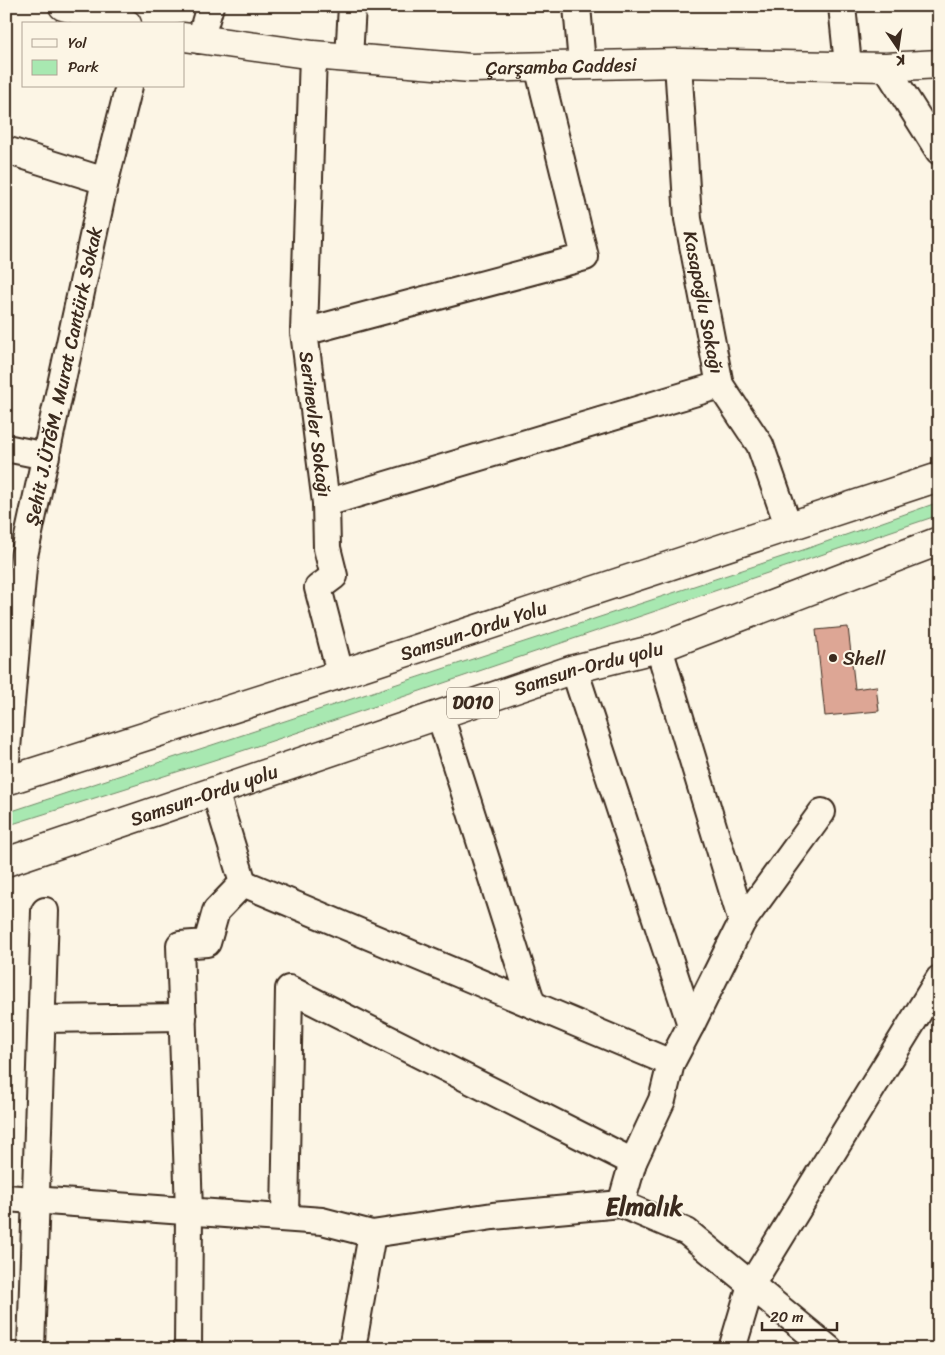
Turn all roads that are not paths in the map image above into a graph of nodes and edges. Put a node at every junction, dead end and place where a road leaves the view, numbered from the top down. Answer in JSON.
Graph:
{"nodes":[{"id":1,"x":63,"y":6,"type":"edge"},
{"id":2,"x":210,"y":6,"type":"edge"},
{"id":3,"x":352,"y":6,"type":"edge"},
{"id":4,"x":577,"y":6,"type":"edge"},
{"id":5,"x":842,"y":6,"type":"edge"},
{"id":6,"x":120,"y":22,"type":"edge"},
{"id":7,"x":192,"y":38,"type":"edge"},
{"id":8,"x":313,"y":55,"type":"junction"},
{"id":9,"x":349,"y":58,"type":"junction"},
{"id":10,"x":678,"y":62,"type":"junction"},
{"id":11,"x":582,"y":64,"type":"junction"},
{"id":12,"x":939,"y":64,"type":"edge"},
{"id":13,"x":848,"y":65,"type":"junction"},
{"id":14,"x":538,"y":66,"type":"junction"},
{"id":15,"x":886,"y":67,"type":"junction"},
{"id":16,"x":128,"y":88,"type":"edge"},
{"id":17,"x":6,"y":150,"type":"edge"},
{"id":18,"x":939,"y":151,"type":"edge"},
{"id":19,"x":105,"y":181,"type":"junction"},
{"id":20,"x":304,"y":332,"type":"junction"},
{"id":21,"x":720,"y":385,"type":"junction"},
{"id":22,"x":6,"y":448,"type":"edge"},
{"id":23,"x":46,"y":456,"type":"junction"},
{"id":24,"x":939,"y":476,"type":"edge"},
{"id":25,"x":326,"y":503,"type":"junction"},
{"id":26,"x":788,"y":525,"type":"junction"},
{"id":27,"x":939,"y":541,"type":"edge"},
{"id":28,"x":15,"y":555,"type":"edge"},
{"id":29,"x":658,"y":648,"type":"junction"},
{"id":30,"x":574,"y":669,"type":"junction"},
{"id":31,"x":340,"y":673,"type":"junction"},
{"id":32,"x":440,"y":715,"type":"junction"},
{"id":33,"x":6,"y":760,"type":"edge"},
{"id":34,"x":6,"y":781,"type":"edge"},
{"id":35,"x":215,"y":791,"type":"junction"},
{"id":36,"x":822,"y":812,"type":"dead end"},
{"id":37,"x":6,"y":862,"type":"edge"},
{"id":38,"x":243,"y":883,"type":"junction"},
{"id":39,"x":45,"y":910,"type":"dead end"},
{"id":40,"x":742,"y":922,"type":"junction"},
{"id":41,"x":939,"y":979,"type":"edge"},
{"id":42,"x":532,"y":1004,"type":"junction"},
{"id":43,"x":183,"y":1017,"type":"junction"},
{"id":44,"x":42,"y":1019,"type":"junction"},
{"id":45,"x":691,"y":1025,"type":"junction"},
{"id":46,"x":670,"y":1063,"type":"junction"},
{"id":47,"x":634,"y":1162,"type":"junction"},
{"id":48,"x":6,"y":1198,"type":"edge"},
{"id":49,"x":36,"y":1202,"type":"junction"},
{"id":50,"x":621,"y":1204,"type":"junction"},
{"id":51,"x":190,"y":1211,"type":"junction"},
{"id":52,"x":285,"y":1218,"type":"junction"},
{"id":53,"x":372,"y":1234,"type":"junction"},
{"id":54,"x":751,"y":1285,"type":"junction"},
{"id":55,"x":359,"y":1346,"type":"edge"},
{"id":56,"x":31,"y":1349,"type":"edge"},
{"id":57,"x":188,"y":1349,"type":"edge"},
{"id":58,"x":732,"y":1349,"type":"edge"},
{"id":59,"x":829,"y":1349,"type":"edge"}],
"edges":[{"from":1,"to":6,"type":"main road"},
{"from":2,"to":7,"type":"street"},
{"from":3,"to":9,"type":"street"},
{"from":4,"to":11,"type":"street"},
{"from":5,"to":13,"type":"street"},
{"from":7,"to":8,"type":"main road","name":"Çarşamba Caddesi"},
{"from":8,"to":9,"type":"main road","name":"Çarşamba Caddesi"},
{"from":8,"to":20,"type":"street","name":"Serinevler Sokağı"},
{"from":9,"to":14,"type":"main road","name":"Çarşamba Caddesi"},
{"from":10,"to":11,"type":"main road","name":"Çarşamba Caddesi"},
{"from":10,"to":13,"type":"main road","name":"Çarşamba Caddesi"},
{"from":10,"to":21,"type":"street","name":"Kasapoğlu Sokağı"},
{"from":11,"to":14,"type":"main road","name":"Çarşamba Caddesi"},
{"from":12,"to":15,"type":"main road","name":"Çarşamba Caddesi"},
{"from":13,"to":15,"type":"main road","name":"Çarşamba Caddesi"},
{"from":14,"to":20,"type":"street"},
{"from":15,"to":18,"type":"street"},
{"from":16,"to":19,"type":"street","name":"Şehit J.ÜTĞM. Murat Cantürk Sokak"},
{"from":17,"to":19,"type":"street"},
{"from":19,"to":23,"type":"street","name":"Şehit J.ÜTĞM. Murat Cantürk Sokak"},
{"from":20,"to":25,"type":"street","name":"Serinevler Sokağı"},
{"from":21,"to":25,"type":"street","name":"Serinevler Sokağı"},
{"from":21,"to":26,"type":"street","name":"Kasapoğlu Sokağı"},
{"from":22,"to":23,"type":"street"},
{"from":23,"to":28,"type":"street","name":"Şehit J.ÜTĞM. Murat Cantürk Sokak"},
{"from":24,"to":26,"type":"main road","name":"Samsun-Ordu Yolu"},
{"from":25,"to":31,"type":"street"},
{"from":26,"to":31,"type":"main road","name":"Samsun-Ordu Yolu"},
{"from":27,"to":29,"type":"main road","name":"Samsun-Ordu yolu","number":"D010"},
{"from":28,"to":33,"type":"street","name":"Şehit J.ÜTĞM. Murat Cantürk Sokak"},
{"from":29,"to":30,"type":"main road","name":"Samsun-Ordu yolu","number":"D010"},
{"from":29,"to":40,"type":"street"},
{"from":30,"to":32,"type":"main road","name":"Samsun-Ordu yolu","number":"D010"},
{"from":30,"to":45,"type":"street"},
{"from":31,"to":34,"type":"main road","name":"Samsun-Ordu Yolu"},
{"from":32,"to":35,"type":"main road","name":"Samsun-Ordu yolu","number":"D010"},
{"from":32,"to":42,"type":"street"},
{"from":35,"to":37,"type":"main road","name":"Samsun-Ordu yolu","number":"D010"},
{"from":35,"to":38,"type":"street"},
{"from":36,"to":40,"type":"street"},
{"from":38,"to":42,"type":"street"},
{"from":38,"to":43,"type":"street"},
{"from":39,"to":44,"type":"street"},
{"from":40,"to":45,"type":"street"},
{"from":41,"to":54,"type":"street"},
{"from":42,"to":46,"type":"street"},
{"from":43,"to":44,"type":"street"},
{"from":43,"to":51,"type":"street"},
{"from":44,"to":49,"type":"street"},
{"from":45,"to":46,"type":"street"},
{"from":46,"to":47,"type":"street"},
{"from":47,"to":50,"type":"street"},
{"from":47,"to":52,"type":"street"},
{"from":48,"to":49,"type":"street"},
{"from":49,"to":51,"type":"street"},
{"from":49,"to":56,"type":"street"},
{"from":50,"to":53,"type":"street"},
{"from":50,"to":54,"type":"street"},
{"from":51,"to":52,"type":"street"},
{"from":51,"to":57,"type":"street"},
{"from":52,"to":53,"type":"street"},
{"from":53,"to":55,"type":"street"},
{"from":54,"to":58,"type":"street"},
{"from":54,"to":59,"type":"street"}]}
